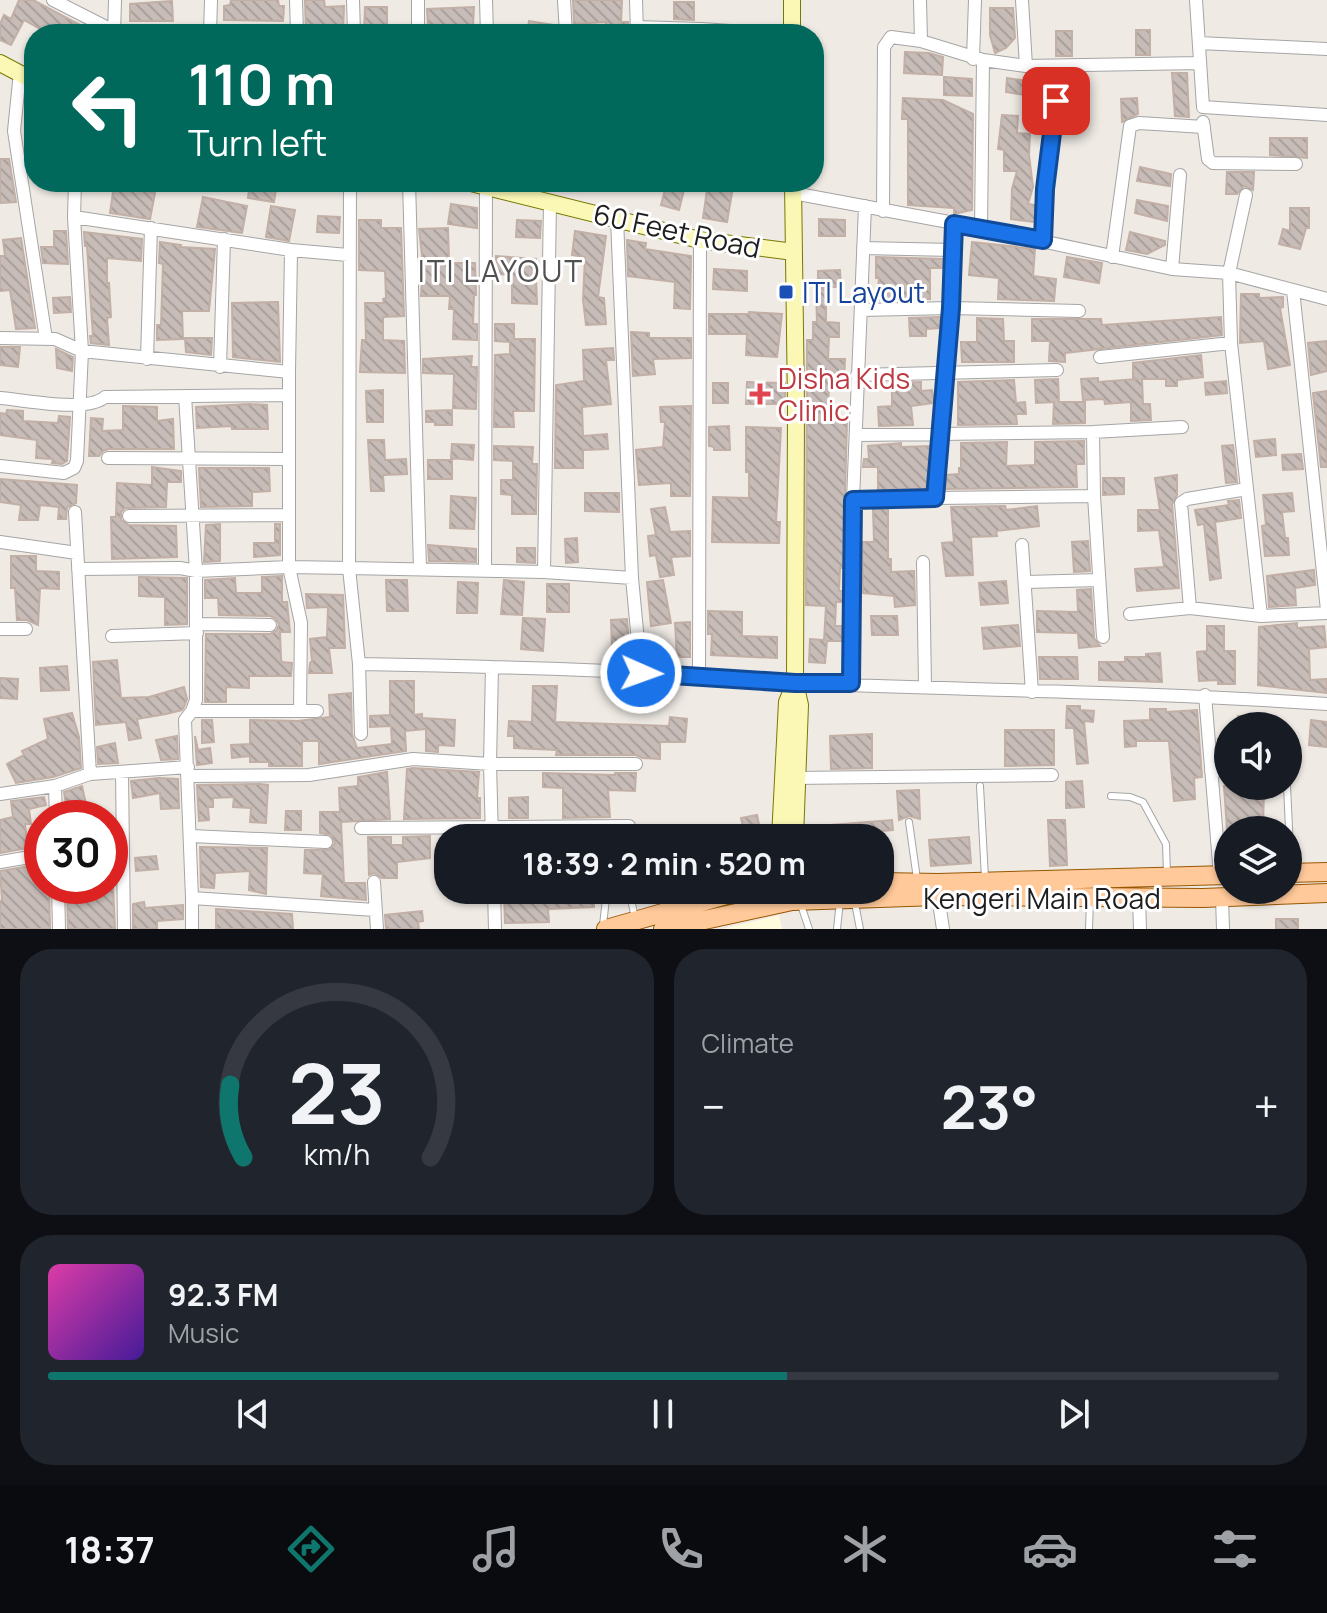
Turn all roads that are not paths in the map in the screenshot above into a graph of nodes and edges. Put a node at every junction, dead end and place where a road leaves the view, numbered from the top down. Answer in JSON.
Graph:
{"nodes":[{"id":1,"x":53,"y":0,"type":"edge"},
{"id":2,"x":115,"y":0,"type":"edge"},
{"id":3,"x":211,"y":0,"type":"edge"},
{"id":4,"x":296,"y":0,"type":"edge"},
{"id":5,"x":353,"y":0,"type":"edge"},
{"id":6,"x":418,"y":0,"type":"edge"},
{"id":7,"x":486,"y":0,"type":"edge"},
{"id":8,"x":564,"y":0,"type":"edge"},
{"id":9,"x":636,"y":0,"type":"edge"},
{"id":10,"x":792,"y":0,"type":"edge"},
{"id":11,"x":920,"y":0,"type":"edge"},
{"id":12,"x":975,"y":0,"type":"edge"},
{"id":13,"x":1022,"y":0,"type":"edge"},
{"id":14,"x":1196,"y":0,"type":"edge"},
{"id":15,"x":97,"y":24,"type":"edge"},
{"id":16,"x":114,"y":24,"type":"edge"},
{"id":17,"x":210,"y":24,"type":"edge"},
{"id":18,"x":297,"y":24,"type":"edge"},
{"id":19,"x":354,"y":24,"type":"edge"},
{"id":20,"x":418,"y":24,"type":"edge"},
{"id":21,"x":487,"y":24,"type":"edge"},
{"id":22,"x":565,"y":24,"type":"edge"},
{"id":23,"x":637,"y":24,"type":"edge"},
{"id":24,"x":792,"y":24,"type":"edge"},
{"id":25,"x":921,"y":41,"type":"junction"},
{"id":26,"x":1199,"y":43,"type":"junction"},
{"id":27,"x":1327,"y":49,"type":"edge"},
{"id":28,"x":978,"y":59,"type":"junction"},
{"id":29,"x":0,"y":63,"type":"edge"},
{"id":30,"x":1200,"y":63,"type":"junction"},
{"id":31,"x":1026,"y":66,"type":"junction"},
{"id":32,"x":24,"y":75,"type":"edge"},
{"id":33,"x":24,"y":89,"type":"edge"},
{"id":34,"x":1056,"y":101,"type":"dead end"},
{"id":35,"x":1203,"y":107,"type":"junction"},
{"id":36,"x":1327,"y":115,"type":"edge"},
{"id":37,"x":1204,"y":127,"type":"junction"},
{"id":38,"x":1296,"y":164,"type":"dead end"},
{"id":39,"x":1180,"y":175,"type":"dead end"},
{"id":40,"x":75,"y":192,"type":"edge"},
{"id":41,"x":350,"y":192,"type":"edge"},
{"id":42,"x":409,"y":192,"type":"edge"},
{"id":43,"x":486,"y":192,"type":"edge"},
{"id":44,"x":514,"y":192,"type":"edge"},
{"id":45,"x":793,"y":192,"type":"edge"},
{"id":46,"x":812,"y":192,"type":"edge"},
{"id":47,"x":1246,"y":195,"type":"dead end"},
{"id":48,"x":550,"y":202,"type":"junction"},
{"id":49,"x":865,"y":206,"type":"junction"},
{"id":50,"x":883,"y":211,"type":"junction"},
{"id":51,"x":74,"y":217,"type":"junction"},
{"id":52,"x":617,"y":219,"type":"junction"},
{"id":53,"x":954,"y":224,"type":"junction"},
{"id":54,"x":151,"y":228,"type":"junction"},
{"id":55,"x":981,"y":228,"type":"junction"},
{"id":56,"x":224,"y":239,"type":"junction"},
{"id":57,"x":700,"y":240,"type":"junction"},
{"id":58,"x":1043,"y":240,"type":"junction"},
{"id":59,"x":863,"y":248,"type":"junction"},
{"id":60,"x":291,"y":250,"type":"junction"},
{"id":61,"x":953,"y":250,"type":"junction"},
{"id":62,"x":794,"y":252,"type":"junction"},
{"id":63,"x":348,"y":255,"type":"junction"},
{"id":64,"x":1112,"y":257,"type":"junction"},
{"id":65,"x":1172,"y":269,"type":"junction"},
{"id":66,"x":1229,"y":273,"type":"junction"},
{"id":67,"x":1293,"y":290,"type":"junction"},
{"id":68,"x":1327,"y":299,"type":"edge"},
{"id":69,"x":951,"y":308,"type":"junction"},
{"id":70,"x":861,"y":310,"type":"junction"},
{"id":71,"x":1079,"y":311,"type":"dead end"},
{"id":72,"x":0,"y":338,"type":"edge"},
{"id":73,"x":46,"y":339,"type":"junction"},
{"id":74,"x":1231,"y":343,"type":"junction"},
{"id":75,"x":82,"y":351,"type":"junction"},
{"id":76,"x":1100,"y":357,"type":"dead end"},
{"id":77,"x":147,"y":359,"type":"junction"},
{"id":78,"x":220,"y":367,"type":"junction"},
{"id":79,"x":1057,"y":370,"type":"dead end"},
{"id":80,"x":289,"y":372,"type":"junction"},
{"id":81,"x":944,"y":373,"type":"junction"},
{"id":82,"x":857,"y":375,"type":"junction"},
{"id":83,"x":289,"y":395,"type":"junction"},
{"id":84,"x":185,"y":396,"type":"junction"},
{"id":85,"x":0,"y":398,"type":"edge"},
{"id":86,"x":80,"y":405,"type":"junction"},
{"id":87,"x":1182,"y":427,"type":"dead end"},
{"id":88,"x":1093,"y":432,"type":"junction"},
{"id":89,"x":856,"y":435,"type":"junction"},
{"id":90,"x":939,"y":435,"type":"junction"},
{"id":91,"x":187,"y":457,"type":"junction"},
{"id":92,"x":108,"y":458,"type":"dead end"},
{"id":93,"x":288,"y":459,"type":"junction"},
{"id":94,"x":0,"y":466,"type":"edge"},
{"id":95,"x":1247,"y":489,"type":"junction"},
{"id":96,"x":1094,"y":496,"type":"junction"},
{"id":97,"x":935,"y":498,"type":"junction"},
{"id":98,"x":853,"y":500,"type":"junction"},
{"id":99,"x":75,"y":512,"type":"dead end"},
{"id":100,"x":192,"y":515,"type":"junction"},
{"id":101,"x":288,"y":515,"type":"junction"},
{"id":102,"x":129,"y":516,"type":"dead end"},
{"id":103,"x":0,"y":542,"type":"edge"},
{"id":104,"x":1022,"y":545,"type":"dead end"},
{"id":105,"x":77,"y":553,"type":"junction"},
{"id":106,"x":923,"y":562,"type":"dead end"},
{"id":107,"x":289,"y":567,"type":"junction"},
{"id":108,"x":349,"y":568,"type":"junction"},
{"id":109,"x":78,"y":569,"type":"junction"},
{"id":110,"x":420,"y":569,"type":"junction"},
{"id":111,"x":196,"y":571,"type":"junction"},
{"id":112,"x":485,"y":571,"type":"junction"},
{"id":113,"x":544,"y":572,"type":"junction"},
{"id":114,"x":632,"y":578,"type":"junction"},
{"id":115,"x":1099,"y":580,"type":"junction"},
{"id":116,"x":1026,"y":582,"type":"junction"},
{"id":117,"x":1190,"y":608,"type":"junction"},
{"id":118,"x":1327,"y":611,"type":"edge"},
{"id":119,"x":1130,"y":614,"type":"dead end"},
{"id":120,"x":1261,"y":616,"type":"junction"},
{"id":121,"x":270,"y":625,"type":"dead end"},
{"id":122,"x":197,"y":628,"type":"junction"},
{"id":123,"x":0,"y":629,"type":"edge"},
{"id":124,"x":26,"y":629,"type":"dead end"},
{"id":125,"x":112,"y":636,"type":"dead end"},
{"id":126,"x":1103,"y":637,"type":"dead end"},
{"id":127,"x":359,"y":664,"type":"junction"},
{"id":128,"x":492,"y":667,"type":"junction"},
{"id":129,"x":641,"y":673,"type":"junction"},
{"id":130,"x":699,"y":675,"type":"junction"},
{"id":131,"x":795,"y":683,"type":"junction"},
{"id":132,"x":851,"y":683,"type":"junction"},
{"id":133,"x":925,"y":686,"type":"junction"},
{"id":134,"x":1032,"y":692,"type":"junction"},
{"id":135,"x":1205,"y":695,"type":"junction"},
{"id":136,"x":1327,"y":704,"type":"edge"},
{"id":137,"x":192,"y":711,"type":"junction"},
{"id":138,"x":300,"y":711,"type":"junction"},
{"id":139,"x":317,"y":711,"type":"dead end"},
{"id":140,"x":361,"y":734,"type":"dead end"},
{"id":141,"x":490,"y":764,"type":"junction"},
{"id":142,"x":636,"y":764,"type":"dead end"},
{"id":143,"x":1211,"y":771,"type":"junction"},
{"id":144,"x":1214,"y":771,"type":"edge"},
{"id":145,"x":188,"y":772,"type":"junction"},
{"id":146,"x":122,"y":773,"type":"junction"},
{"id":147,"x":90,"y":774,"type":"junction"},
{"id":148,"x":1052,"y":775,"type":"dead end"},
{"id":149,"x":790,"y":778,"type":"junction"},
{"id":150,"x":55,"y":786,"type":"junction"},
{"id":151,"x":980,"y":786,"type":"dead end"},
{"id":152,"x":0,"y":794,"type":"edge"},
{"id":153,"x":1111,"y":796,"type":"dead end"},
{"id":154,"x":55,"y":800,"type":"edge"},
{"id":155,"x":1217,"y":816,"type":"edge"},
{"id":156,"x":909,"y":822,"type":"dead end"},
{"id":157,"x":492,"y":824,"type":"edge"},
{"id":158,"x":784,"y":824,"type":"edge"},
{"id":159,"x":361,"y":828,"type":"dead end"},
{"id":160,"x":434,"y":830,"type":"edge"},
{"id":161,"x":191,"y":836,"type":"junction"},
{"id":162,"x":326,"y":842,"type":"dead end"},
{"id":163,"x":24,"y":858,"type":"edge"},
{"id":164,"x":0,"y":862,"type":"edge"},
{"id":165,"x":1327,"y":872,"type":"edge"},
{"id":166,"x":1302,"y":873,"type":"edge"},
{"id":167,"x":1214,"y":875,"type":"edge"},
{"id":168,"x":1168,"y":877,"type":"junction"},
{"id":169,"x":374,"y":882,"type":"dead end"},
{"id":170,"x":894,"y":882,"type":"edge"},
{"id":171,"x":985,"y":882,"type":"junction"},
{"id":172,"x":917,"y":883,"type":"junction"},
{"id":173,"x":1327,"y":893,"type":"edge"},
{"id":174,"x":1302,"y":894,"type":"edge"},
{"id":175,"x":938,"y":896,"type":"junction"},
{"id":176,"x":894,"y":897,"type":"edge"},
{"id":177,"x":1214,"y":897,"type":"edge"},
{"id":178,"x":192,"y":898,"type":"junction"},
{"id":179,"x":1091,"y":898,"type":"junction"},
{"id":180,"x":1139,"y":898,"type":"junction"},
{"id":181,"x":58,"y":904,"type":"edge"},
{"id":182,"x":494,"y":904,"type":"edge"},
{"id":183,"x":606,"y":904,"type":"edge"},
{"id":184,"x":632,"y":904,"type":"edge"},
{"id":185,"x":666,"y":904,"type":"edge"},
{"id":186,"x":761,"y":904,"type":"edge"},
{"id":187,"x":793,"y":904,"type":"edge"},
{"id":188,"x":845,"y":904,"type":"edge"},
{"id":189,"x":849,"y":904,"type":"edge"},
{"id":190,"x":1222,"y":904,"type":"edge"},
{"id":191,"x":375,"y":910,"type":"junction"},
{"id":192,"x":635,"y":921,"type":"junction"},
{"id":193,"x":59,"y":929,"type":"edge"},
{"id":194,"x":124,"y":929,"type":"edge"},
{"id":195,"x":192,"y":929,"type":"edge"},
{"id":196,"x":377,"y":929,"type":"edge"},
{"id":197,"x":495,"y":929,"type":"edge"},
{"id":198,"x":604,"y":929,"type":"edge"},
{"id":199,"x":663,"y":929,"type":"edge"},
{"id":200,"x":809,"y":929,"type":"edge"},
{"id":201,"x":837,"y":929,"type":"edge"},
{"id":202,"x":860,"y":929,"type":"edge"},
{"id":203,"x":943,"y":929,"type":"edge"},
{"id":204,"x":1089,"y":929,"type":"edge"},
{"id":205,"x":1140,"y":929,"type":"edge"},
{"id":206,"x":1223,"y":929,"type":"edge"}],
"edges":[{"from":1,"to":15,"type":"street"},
{"from":2,"to":16,"type":"street"},
{"from":3,"to":17,"type":"street"},
{"from":4,"to":18,"type":"street"},
{"from":5,"to":19,"type":"street"},
{"from":6,"to":20,"type":"street"},
{"from":7,"to":21,"type":"street"},
{"from":8,"to":22,"type":"street"},
{"from":9,"to":23,"type":"street"},
{"from":10,"to":24,"type":"main road"},
{"from":11,"to":25,"type":"street"},
{"from":12,"to":28,"type":"street"},
{"from":13,"to":31,"type":"street"},
{"from":14,"to":26,"type":"street"},
{"from":25,"to":28,"type":"street"},
{"from":25,"to":50,"type":"street"},
{"from":26,"to":27,"type":"street"},
{"from":26,"to":30,"type":"street"},
{"from":28,"to":31,"type":"street"},
{"from":28,"to":55,"type":"street"},
{"from":29,"to":32,"type":"main road"},
{"from":30,"to":31,"type":"street"},
{"from":30,"to":35,"type":"street"},
{"from":33,"to":73,"type":"street"},
{"from":34,"to":58,"type":"street"},
{"from":35,"to":36,"type":"street"},
{"from":35,"to":37,"type":"street"},
{"from":37,"to":38,"type":"street"},
{"from":37,"to":64,"type":"street"},
{"from":39,"to":65,"type":"street"},
{"from":40,"to":51,"type":"street"},
{"from":41,"to":63,"type":"street"},
{"from":42,"to":110,"type":"street"},
{"from":43,"to":112,"type":"street"},
{"from":44,"to":48,"type":"main road","name":"60 Feet Road"},
{"from":45,"to":62,"type":"main road"},
{"from":46,"to":49,"type":"street"},
{"from":47,"to":66,"type":"street"},
{"from":48,"to":52,"type":"main road","name":"60 Feet Road"},
{"from":48,"to":113,"type":"street"},
{"from":49,"to":50,"type":"street"},
{"from":49,"to":59,"type":"street"},
{"from":50,"to":53,"type":"street"},
{"from":51,"to":54,"type":"street"},
{"from":51,"to":75,"type":"street"},
{"from":52,"to":57,"type":"main road","name":"60 Feet Road"},
{"from":52,"to":114,"type":"street"},
{"from":53,"to":55,"type":"street"},
{"from":53,"to":61,"type":"street"},
{"from":54,"to":56,"type":"street"},
{"from":54,"to":77,"type":"street"},
{"from":55,"to":58,"type":"street"},
{"from":56,"to":60,"type":"street"},
{"from":56,"to":78,"type":"street"},
{"from":57,"to":62,"type":"main road","name":"60 Feet Road"},
{"from":57,"to":130,"type":"street"},
{"from":58,"to":64,"type":"street"},
{"from":59,"to":61,"type":"street"},
{"from":59,"to":70,"type":"street"},
{"from":60,"to":63,"type":"street"},
{"from":60,"to":80,"type":"street"},
{"from":61,"to":69,"type":"street"},
{"from":62,"to":131,"type":"main road"},
{"from":63,"to":108,"type":"street"},
{"from":64,"to":65,"type":"street"},
{"from":65,"to":66,"type":"street"},
{"from":66,"to":67,"type":"street"},
{"from":66,"to":74,"type":"street"},
{"from":67,"to":68,"type":"street"},
{"from":67,"to":118,"type":"street"},
{"from":69,"to":70,"type":"street"},
{"from":69,"to":71,"type":"street"},
{"from":69,"to":81,"type":"street"},
{"from":70,"to":82,"type":"street"},
{"from":72,"to":73,"type":"street"},
{"from":73,"to":75,"type":"street"},
{"from":74,"to":76,"type":"street"},
{"from":74,"to":95,"type":"street"},
{"from":75,"to":77,"type":"street"},
{"from":75,"to":86,"type":"street"},
{"from":77,"to":78,"type":"street"},
{"from":78,"to":80,"type":"street"},
{"from":79,"to":81,"type":"street"},
{"from":80,"to":83,"type":"street"},
{"from":81,"to":82,"type":"street"},
{"from":81,"to":90,"type":"street"},
{"from":82,"to":89,"type":"street"},
{"from":83,"to":84,"type":"street"},
{"from":83,"to":93,"type":"street"},
{"from":84,"to":86,"type":"street"},
{"from":84,"to":91,"type":"street"},
{"from":85,"to":86,"type":"street"},
{"from":86,"to":94,"type":"street"},
{"from":87,"to":88,"type":"street"},
{"from":88,"to":90,"type":"street"},
{"from":88,"to":96,"type":"street"},
{"from":89,"to":90,"type":"street"},
{"from":89,"to":98,"type":"street"},
{"from":90,"to":97,"type":"street"},
{"from":91,"to":92,"type":"street"},
{"from":91,"to":93,"type":"street"},
{"from":91,"to":100,"type":"street"},
{"from":93,"to":101,"type":"street"},
{"from":95,"to":117,"type":"street"},
{"from":95,"to":120,"type":"street"},
{"from":96,"to":97,"type":"street"},
{"from":96,"to":115,"type":"street"},
{"from":97,"to":98,"type":"street"},
{"from":98,"to":132,"type":"street"},
{"from":99,"to":105,"type":"street"},
{"from":100,"to":101,"type":"street"},
{"from":100,"to":102,"type":"street"},
{"from":100,"to":111,"type":"street"},
{"from":101,"to":107,"type":"street"},
{"from":103,"to":105,"type":"street"},
{"from":104,"to":116,"type":"street"},
{"from":105,"to":109,"type":"street"},
{"from":106,"to":133,"type":"street"},
{"from":107,"to":108,"type":"street"},
{"from":107,"to":111,"type":"street"},
{"from":107,"to":138,"type":"street"},
{"from":108,"to":110,"type":"street"},
{"from":108,"to":127,"type":"street"},
{"from":109,"to":111,"type":"street"},
{"from":109,"to":147,"type":"street"},
{"from":110,"to":112,"type":"street"},
{"from":111,"to":122,"type":"street"},
{"from":112,"to":113,"type":"street"},
{"from":113,"to":114,"type":"street"},
{"from":114,"to":129,"type":"street"},
{"from":115,"to":116,"type":"street"},
{"from":115,"to":126,"type":"street"},
{"from":116,"to":134,"type":"street"},
{"from":117,"to":119,"type":"street"},
{"from":117,"to":120,"type":"street"},
{"from":118,"to":120,"type":"street"},
{"from":121,"to":122,"type":"street"},
{"from":122,"to":125,"type":"street"},
{"from":122,"to":137,"type":"street"},
{"from":123,"to":124,"type":"street"},
{"from":127,"to":128,"type":"street"},
{"from":127,"to":140,"type":"street"},
{"from":128,"to":129,"type":"street"},
{"from":128,"to":141,"type":"street"},
{"from":129,"to":130,"type":"street"},
{"from":130,"to":131,"type":"street"},
{"from":131,"to":132,"type":"street"},
{"from":131,"to":149,"type":"main road"},
{"from":132,"to":133,"type":"street"},
{"from":133,"to":134,"type":"street"},
{"from":134,"to":135,"type":"street"},
{"from":135,"to":136,"type":"street"},
{"from":135,"to":143,"type":"street"},
{"from":137,"to":138,"type":"street"},
{"from":137,"to":145,"type":"street"},
{"from":138,"to":139,"type":"street"},
{"from":141,"to":142,"type":"street"},
{"from":141,"to":145,"type":"street"},
{"from":141,"to":157,"type":"street"},
{"from":143,"to":144,"type":"street"},
{"from":143,"to":155,"type":"street"},
{"from":145,"to":146,"type":"street"},
{"from":145,"to":161,"type":"street"},
{"from":146,"to":147,"type":"street"},
{"from":146,"to":194,"type":"street"},
{"from":147,"to":150,"type":"street"},
{"from":148,"to":149,"type":"street"},
{"from":149,"to":158,"type":"main road"},
{"from":150,"to":152,"type":"street"},
{"from":150,"to":154,"type":"street"},
{"from":151,"to":171,"type":"lane"},
{"from":153,"to":168,"type":"lane"},
{"from":156,"to":172,"type":"lane"},
{"from":159,"to":160,"type":"street"},
{"from":161,"to":162,"type":"street"},
{"from":161,"to":178,"type":"street"},
{"from":163,"to":164,"type":"street"},
{"from":165,"to":166,"type":"main road"},
{"from":167,"to":168,"type":"main road","name":"Kengeri Main Road"},
{"from":168,"to":171,"type":"main road","name":"Kengeri Main Road"},
{"from":169,"to":191,"type":"street"},
{"from":170,"to":172,"type":"main road","name":"Kengeri Main Road"},
{"from":171,"to":172,"type":"main road","name":"Kengeri Main Road"},
{"from":173,"to":174,"type":"main road","name":"Kengeri Main Road"},
{"from":175,"to":176,"type":"main road","name":"Kengeri Main Road"},
{"from":175,"to":179,"type":"main road","name":"Kengeri Main Road"},
{"from":175,"to":203,"type":"street"},
{"from":177,"to":180,"type":"main road","name":"Kengeri Main Road"},
{"from":178,"to":191,"type":"street"},
{"from":178,"to":195,"type":"street"},
{"from":179,"to":180,"type":"main road","name":"Kengeri Main Road"},
{"from":179,"to":204,"type":"lane"},
{"from":180,"to":205,"type":"street"},
{"from":181,"to":193,"type":"street"},
{"from":182,"to":197,"type":"street"},
{"from":183,"to":198,"type":"lane"},
{"from":184,"to":192,"type":"lane"},
{"from":185,"to":192,"type":"main road"},
{"from":186,"to":199,"type":"main road","name":"Kengeri Main Road"},
{"from":187,"to":200,"type":"lane"},
{"from":188,"to":201,"type":"lane"},
{"from":189,"to":202,"type":"lane"},
{"from":190,"to":206,"type":"street"},
{"from":191,"to":196,"type":"street"},
{"from":192,"to":198,"type":"main road"}]}
